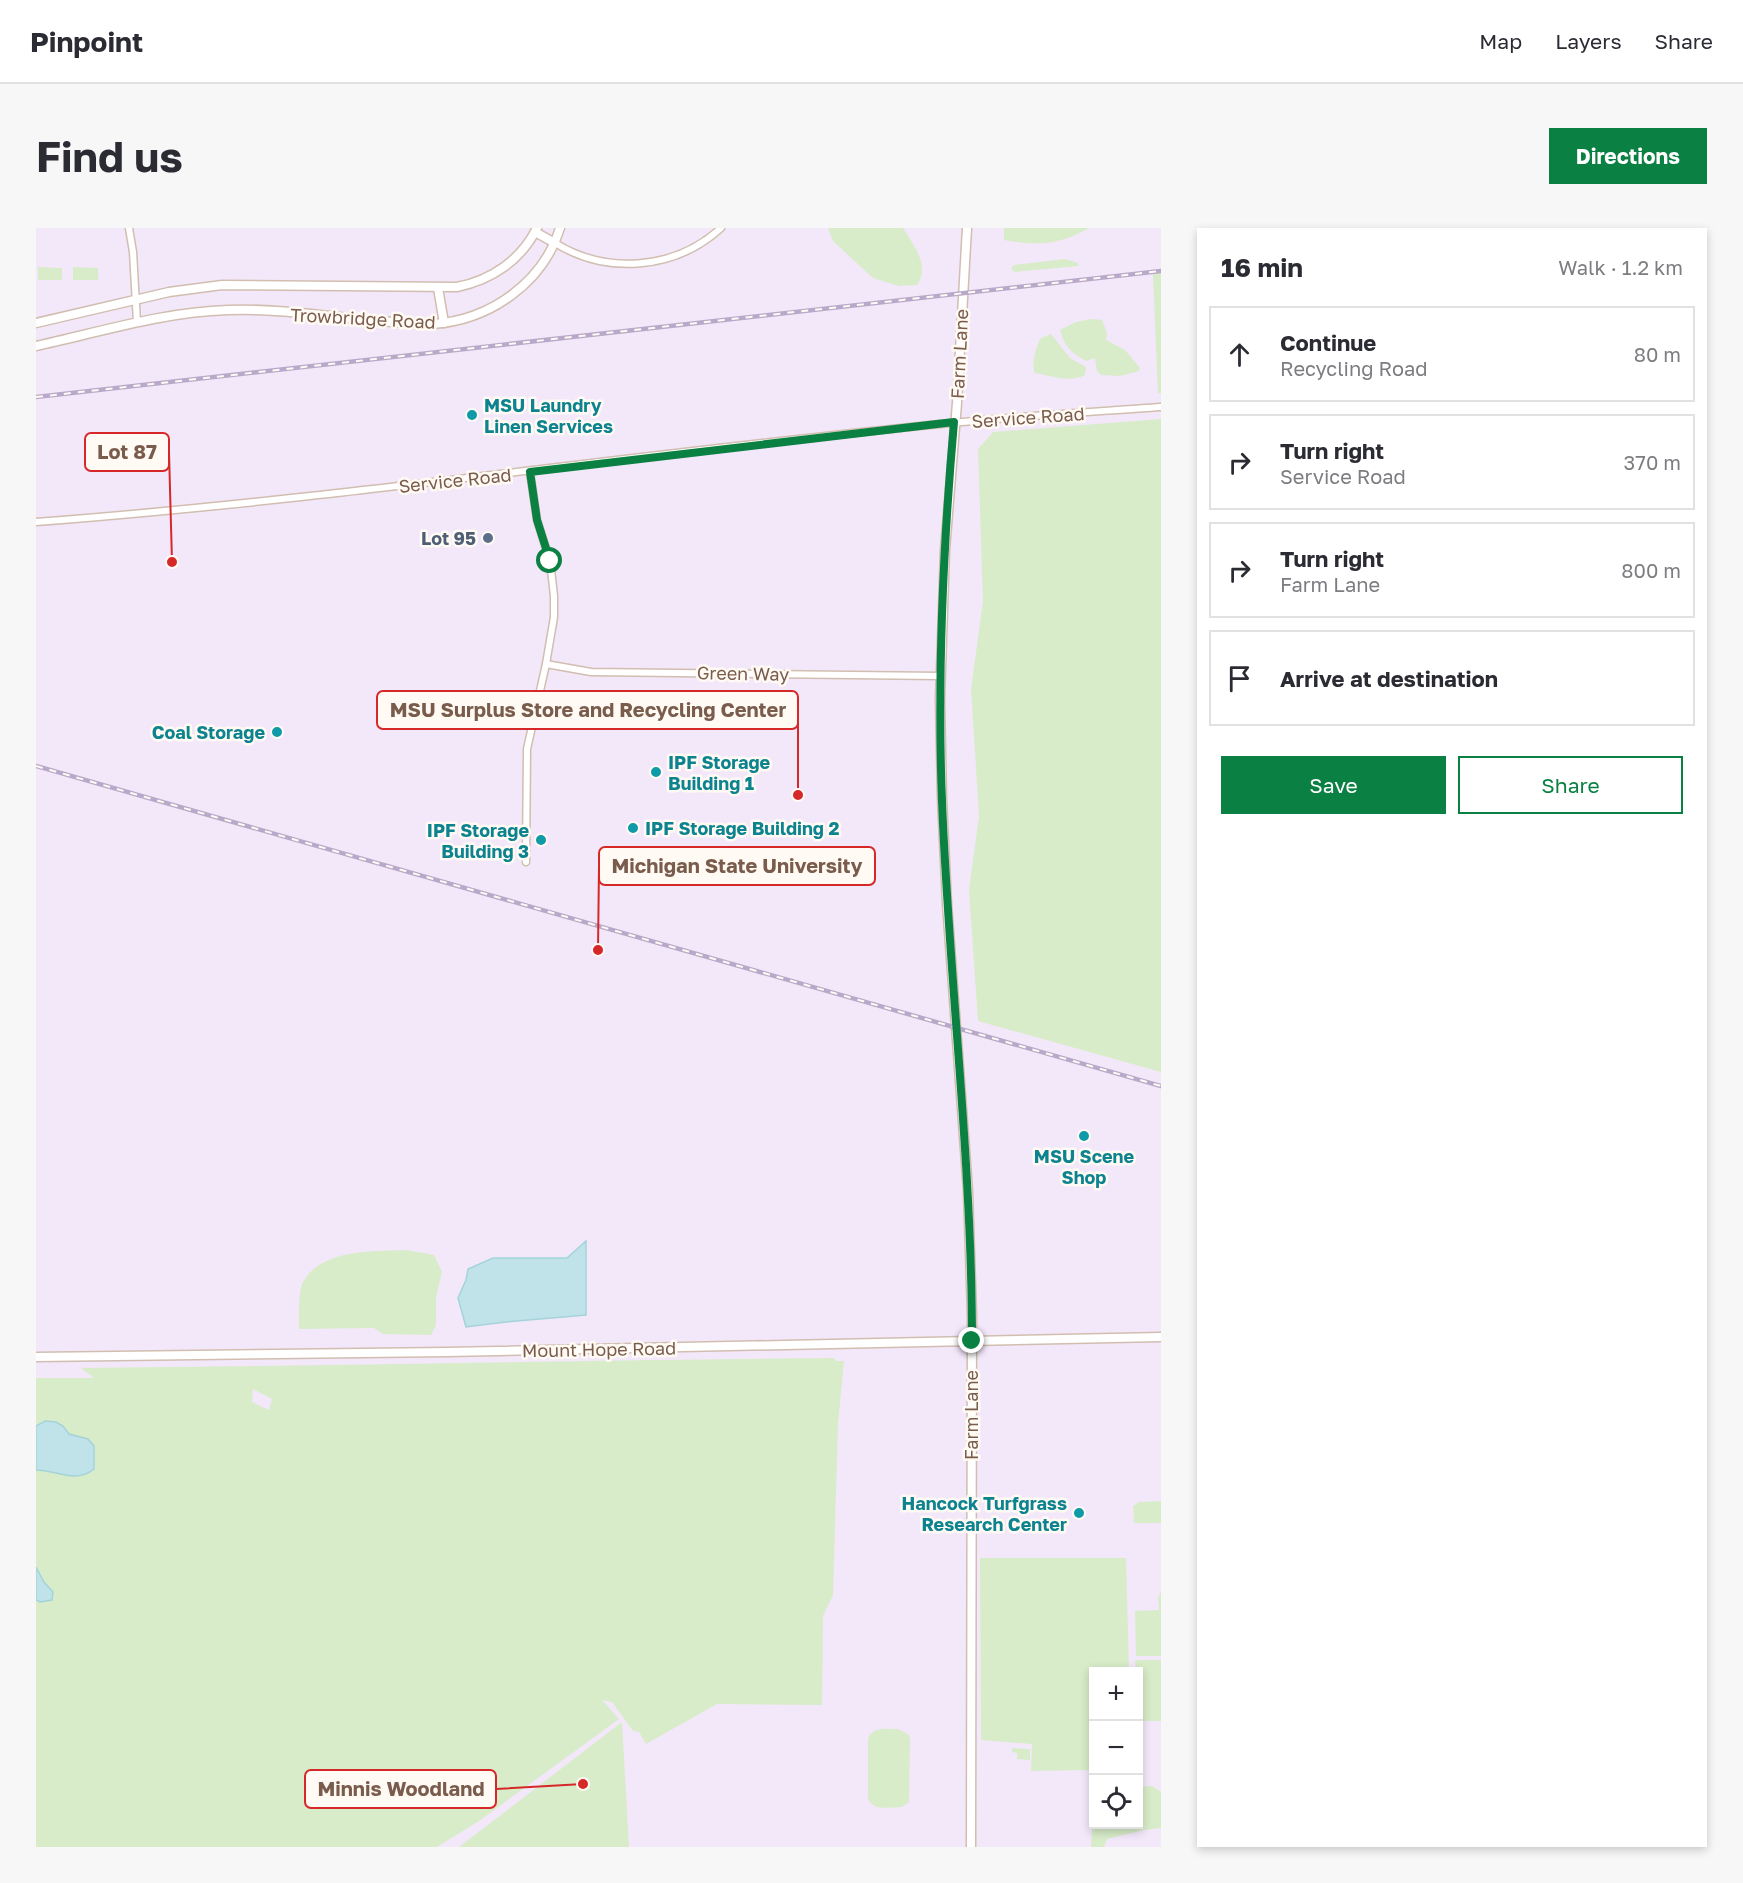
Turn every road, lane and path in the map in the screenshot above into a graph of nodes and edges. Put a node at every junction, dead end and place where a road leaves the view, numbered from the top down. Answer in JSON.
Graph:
{"nodes":[{"id":1,"x":129,"y":228,"type":"edge"},
{"id":2,"x":560,"y":228,"type":"edge"},
{"id":3,"x":721,"y":228,"type":"edge"},
{"id":4,"x":967,"y":228,"type":"edge"},
{"id":5,"x":536,"y":230,"type":"edge"},
{"id":6,"x":555,"y":243,"type":"junction"},
{"id":7,"x":438,"y":288,"type":"junction"},
{"id":8,"x":135,"y":300,"type":"junction"},
{"id":9,"x":136,"y":322,"type":"junction"},
{"id":10,"x":36,"y":323,"type":"edge"},
{"id":11,"x":444,"y":323,"type":"junction"},
{"id":12,"x":36,"y":346,"type":"edge"},
{"id":13,"x":1161,"y":407,"type":"edge"},
{"id":14,"x":954,"y":422,"type":"junction"},
{"id":15,"x":530,"y":472,"type":"junction"},
{"id":16,"x":36,"y":522,"type":"edge"},
{"id":17,"x":546,"y":664,"type":"junction"},
{"id":18,"x":941,"y":676,"type":"junction"},
{"id":19,"x":526,"y":862,"type":"dead end"},
{"id":20,"x":1161,"y":1337,"type":"edge"},
{"id":21,"x":972,"y":1341,"type":"junction"},
{"id":22,"x":36,"y":1357,"type":"edge"},
{"id":23,"x":970,"y":1847,"type":"edge"}],
"edges":[{"from":1,"to":8,"type":"street"},
{"from":2,"to":6,"type":"street","name":"Trowbridge Road"},
{"from":3,"to":6,"type":"street"},
{"from":4,"to":14,"type":"street","name":"Farm Lane"},
{"from":5,"to":6,"type":"street"},
{"from":5,"to":7,"type":"street","name":"Trowbridge Road"},
{"from":6,"to":11,"type":"street","name":"Trowbridge Road"},
{"from":7,"to":8,"type":"street","name":"Trowbridge Road"},
{"from":7,"to":11,"type":"street"},
{"from":8,"to":9,"type":"street"},
{"from":8,"to":10,"type":"street","name":"Trowbridge Road"},
{"from":9,"to":11,"type":"street","name":"Trowbridge Road"},
{"from":9,"to":12,"type":"street","name":"Trowbridge Road"},
{"from":13,"to":14,"type":"street","name":"Service Road"},
{"from":14,"to":15,"type":"street","name":"Service Road"},
{"from":14,"to":18,"type":"street","name":"Farm Lane"},
{"from":15,"to":16,"type":"street","name":"Service Road"},
{"from":15,"to":17,"type":"street"},
{"from":17,"to":18,"type":"street","name":"Green Way"},
{"from":17,"to":19,"type":"street"},
{"from":18,"to":21,"type":"street","name":"Farm Lane"},
{"from":20,"to":21,"type":"street","name":"Mount Hope Road"},
{"from":21,"to":22,"type":"street","name":"Mount Hope Road"},
{"from":21,"to":23,"type":"street","name":"Farm Lane"}]}
